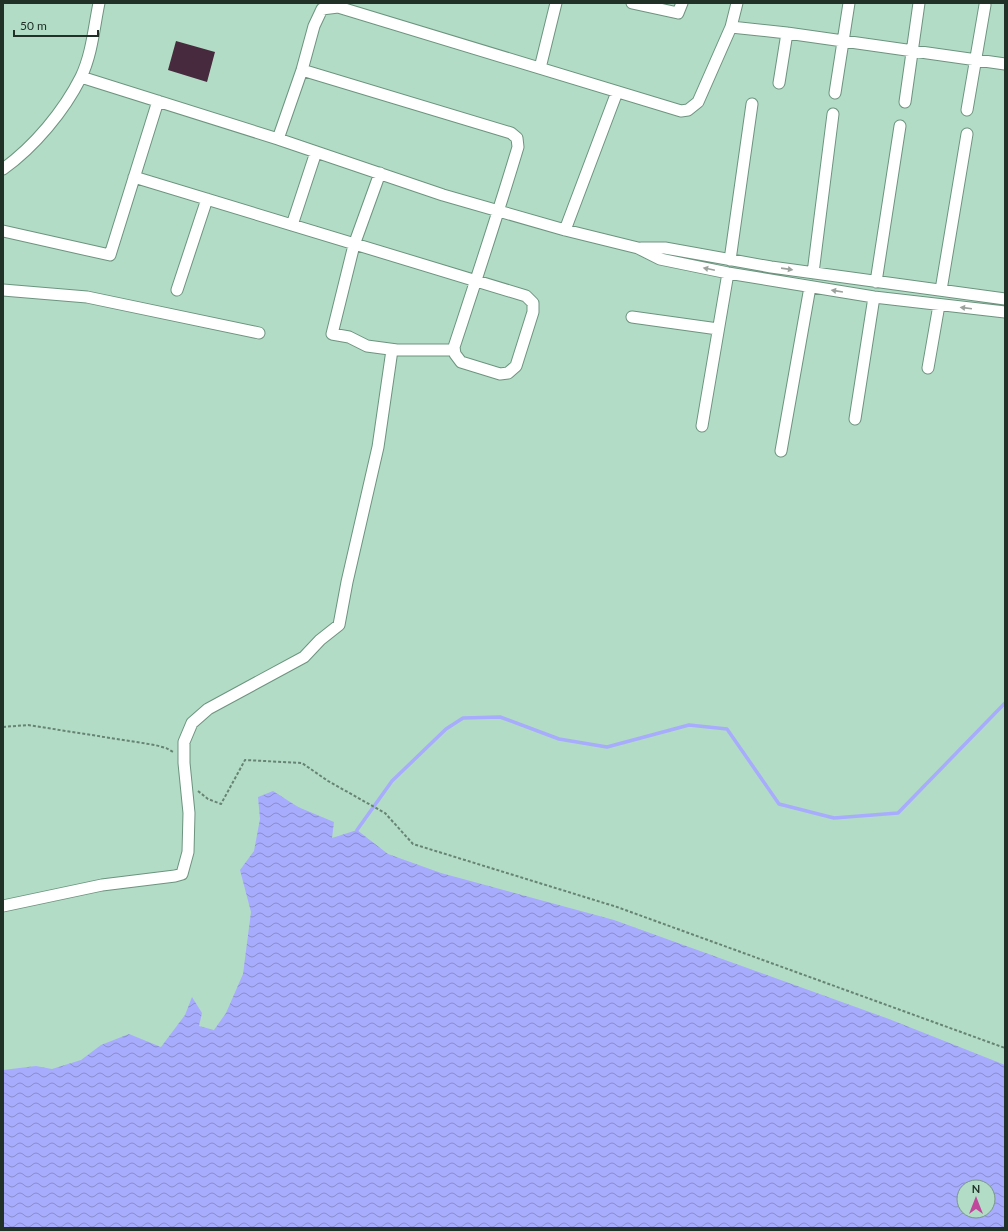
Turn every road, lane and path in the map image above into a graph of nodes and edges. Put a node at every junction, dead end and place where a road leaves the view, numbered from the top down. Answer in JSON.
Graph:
{"nodes":[{"id":1,"x":99,"y":3,"type":"edge"},
{"id":2,"x":556,"y":3,"type":"edge"},
{"id":3,"x":632,"y":3,"type":"edge"},
{"id":4,"x":682,"y":3,"type":"edge"},
{"id":5,"x":737,"y":3,"type":"edge"},
{"id":6,"x":849,"y":3,"type":"edge"},
{"id":7,"x":919,"y":3,"type":"edge"},
{"id":8,"x":985,"y":5,"type":"dead end"},
{"id":9,"x":323,"y":6,"type":"edge"},
{"id":10,"x":731,"y":27,"type":"junction"},
{"id":11,"x":787,"y":33,"type":"junction"},
{"id":12,"x":843,"y":42,"type":"junction"},
{"id":13,"x":911,"y":51,"type":"junction"},
{"id":14,"x":976,"y":59,"type":"junction"},
{"id":15,"x":1005,"y":64,"type":"edge"},
{"id":16,"x":540,"y":68,"type":"junction"},
{"id":17,"x":302,"y":70,"type":"junction"},
{"id":18,"x":81,"y":77,"type":"junction"},
{"id":19,"x":779,"y":82,"type":"dead end"},
{"id":20,"x":616,"y":92,"type":"junction"},
{"id":21,"x":835,"y":93,"type":"dead end"},
{"id":22,"x":158,"y":101,"type":"junction"},
{"id":23,"x":905,"y":102,"type":"dead end"},
{"id":24,"x":752,"y":104,"type":"dead end"},
{"id":25,"x":967,"y":110,"type":"dead end"},
{"id":26,"x":833,"y":114,"type":"dead end"},
{"id":27,"x":900,"y":126,"type":"dead end"},
{"id":28,"x":967,"y":134,"type":"dead end"},
{"id":29,"x":278,"y":139,"type":"junction"},
{"id":30,"x":316,"y":152,"type":"junction"},
{"id":31,"x":3,"y":169,"type":"edge"},
{"id":32,"x":380,"y":174,"type":"junction"},
{"id":33,"x":134,"y":177,"type":"junction"},
{"id":34,"x":207,"y":199,"type":"junction"},
{"id":35,"x":499,"y":211,"type":"junction"},
{"id":36,"x":292,"y":225,"type":"junction"},
{"id":37,"x":565,"y":230,"type":"junction"},
{"id":38,"x":3,"y":231,"type":"edge"},
{"id":39,"x":354,"y":245,"type":"junction"},
{"id":40,"x":638,"y":248,"type":"junction"},
{"id":41,"x":730,"y":260,"type":"junction"},
{"id":42,"x":771,"y":267,"type":"junction"},
{"id":43,"x":728,"y":273,"type":"junction"},
{"id":44,"x":813,"y":273,"type":"junction"},
{"id":45,"x":769,"y":280,"type":"junction"},
{"id":46,"x":476,"y":281,"type":"junction"},
{"id":47,"x":876,"y":282,"type":"junction"},
{"id":48,"x":911,"y":286,"type":"junction"},
{"id":49,"x":810,"y":287,"type":"junction"},
{"id":50,"x":3,"y":290,"type":"edge"},
{"id":51,"x":177,"y":290,"type":"dead end"},
{"id":52,"x":941,"y":290,"type":"junction"},
{"id":53,"x":874,"y":297,"type":"junction"},
{"id":54,"x":1005,"y":299,"type":"edge"},
{"id":55,"x":909,"y":301,"type":"junction"},
{"id":56,"x":939,"y":305,"type":"junction"},
{"id":57,"x":1005,"y":312,"type":"edge"},
{"id":58,"x":632,"y":317,"type":"dead end"},
{"id":59,"x":718,"y":329,"type":"junction"},
{"id":60,"x":259,"y":332,"type":"dead end"},
{"id":61,"x":392,"y":350,"type":"junction"},
{"id":62,"x":454,"y":350,"type":"junction"},
{"id":63,"x":928,"y":368,"type":"dead end"},
{"id":64,"x":855,"y":419,"type":"dead end"},
{"id":65,"x":702,"y":426,"type":"dead end"},
{"id":66,"x":781,"y":451,"type":"dead end"},
{"id":67,"x":3,"y":727,"type":"edge"},
{"id":68,"x":184,"y":763,"type":"junction"},
{"id":69,"x":198,"y":791,"type":"dead end"},
{"id":70,"x":3,"y":906,"type":"edge"},
{"id":71,"x":1005,"y":1048,"type":"edge"}],
"edges":[{"from":1,"to":18,"type":"street"},
{"from":2,"to":16,"type":"street"},
{"from":3,"to":4,"type":"street"},
{"from":5,"to":10,"type":"street"},
{"from":6,"to":12,"type":"street"},
{"from":7,"to":13,"type":"street"},
{"from":8,"to":14,"type":"street"},
{"from":9,"to":16,"type":"street"},
{"from":9,"to":17,"type":"street"},
{"from":10,"to":11,"type":"street"},
{"from":10,"to":20,"type":"street"},
{"from":11,"to":12,"type":"street"},
{"from":11,"to":19,"type":"street"},
{"from":12,"to":13,"type":"street"},
{"from":12,"to":21,"type":"street"},
{"from":13,"to":14,"type":"street"},
{"from":13,"to":23,"type":"street"},
{"from":14,"to":15,"type":"street"},
{"from":14,"to":25,"type":"street"},
{"from":16,"to":20,"type":"street"},
{"from":17,"to":29,"type":"street"},
{"from":17,"to":35,"type":"street"},
{"from":18,"to":22,"type":"street"},
{"from":18,"to":31,"type":"street"},
{"from":20,"to":37,"type":"street"},
{"from":22,"to":29,"type":"street"},
{"from":22,"to":33,"type":"street"},
{"from":24,"to":41,"type":"street"},
{"from":26,"to":44,"type":"street"},
{"from":27,"to":47,"type":"street"},
{"from":28,"to":52,"type":"street"},
{"from":29,"to":30,"type":"street"},
{"from":30,"to":32,"type":"street"},
{"from":30,"to":36,"type":"street"},
{"from":32,"to":35,"type":"street"},
{"from":32,"to":39,"type":"street"},
{"from":33,"to":34,"type":"street"},
{"from":33,"to":38,"type":"street"},
{"from":34,"to":36,"type":"street"},
{"from":34,"to":51,"type":"street"},
{"from":35,"to":37,"type":"street"},
{"from":35,"to":46,"type":"street"},
{"from":36,"to":39,"type":"street"},
{"from":37,"to":40,"type":"street"},
{"from":39,"to":46,"type":"street"},
{"from":39,"to":61,"type":"street"},
{"from":40,"to":41,"type":"street"},
{"from":43,"to":40,"type":"street","one_way":true},
{"from":41,"to":42,"type":"street"},
{"from":42,"to":44,"type":"street","one_way":true},
{"from":42,"to":45,"type":"street"},
{"from":43,"to":45,"type":"street"},
{"from":43,"to":59,"type":"street"},
{"from":44,"to":47,"type":"street"},
{"from":45,"to":49,"type":"street"},
{"from":46,"to":62,"type":"street"},
{"from":46,"to":62,"type":"street"},
{"from":47,"to":48,"type":"street"},
{"from":48,"to":52,"type":"street"},
{"from":48,"to":55,"type":"street"},
{"from":53,"to":49,"type":"street","one_way":true},
{"from":49,"to":66,"type":"street"},
{"from":50,"to":60,"type":"street"},
{"from":52,"to":54,"type":"street"},
{"from":53,"to":55,"type":"street"},
{"from":53,"to":64,"type":"street"},
{"from":55,"to":56,"type":"street"},
{"from":57,"to":56,"type":"street","one_way":true},
{"from":56,"to":63,"type":"street"},
{"from":58,"to":59,"type":"street"},
{"from":59,"to":65,"type":"street"},
{"from":61,"to":62,"type":"street"},
{"from":61,"to":68,"type":"street"},
{"from":67,"to":68,"type":"path"},
{"from":68,"to":70,"type":"street"},
{"from":69,"to":71,"type":"path"}]}
